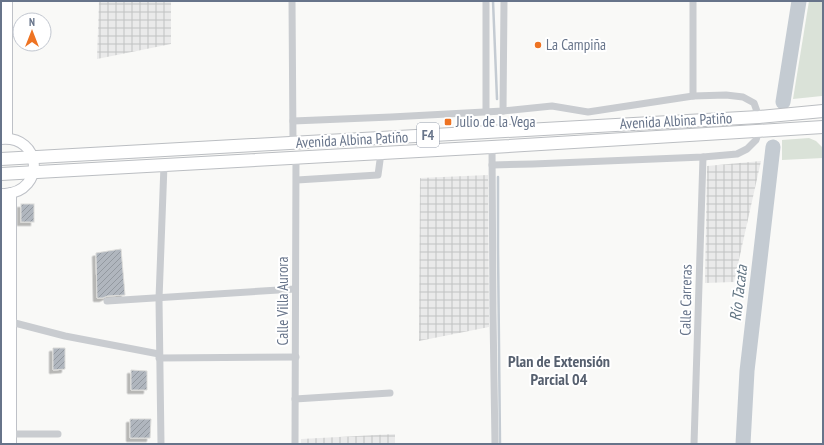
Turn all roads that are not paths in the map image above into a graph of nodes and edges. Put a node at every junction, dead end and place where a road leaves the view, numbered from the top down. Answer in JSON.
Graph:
{"nodes":[{"id":1,"x":7,"y":1,"type":"edge"},
{"id":2,"x":292,"y":1,"type":"edge"},
{"id":3,"x":486,"y":1,"type":"edge"},
{"id":4,"x":504,"y":1,"type":"edge"},
{"id":5,"x":693,"y":1,"type":"edge"},
{"id":6,"x":693,"y":96,"type":"junction"},
{"id":7,"x":486,"y":111,"type":"junction"},
{"id":8,"x":503,"y":111,"type":"junction"},
{"id":9,"x":823,"y":111,"type":"edge"},
{"id":10,"x":759,"y":116,"type":"junction"},
{"id":11,"x":293,"y":121,"type":"junction"},
{"id":12,"x":823,"y":127,"type":"edge"},
{"id":13,"x":759,"y":131,"type":"junction"},
{"id":14,"x":4,"y":138,"type":"edge"},
{"id":15,"x":293,"y":143,"type":"junction"},
{"id":16,"x":492,"y":147,"type":"junction"},
{"id":17,"x":381,"y":153,"type":"junction"},
{"id":18,"x":33,"y":157,"type":"junction"},
{"id":19,"x":703,"y":157,"type":"junction"},
{"id":20,"x":296,"y":158,"type":"junction"},
{"id":21,"x":1,"y":159,"type":"edge"},
{"id":22,"x":164,"y":165,"type":"junction"},
{"id":23,"x":492,"y":165,"type":"junction"},
{"id":24,"x":34,"y":172,"type":"junction"},
{"id":25,"x":1,"y":174,"type":"edge"},
{"id":26,"x":297,"y":180,"type":"junction"},
{"id":27,"x":5,"y":194,"type":"edge"},
{"id":28,"x":295,"y":289,"type":"junction"},
{"id":29,"x":159,"y":298,"type":"junction"},
{"id":30,"x":107,"y":301,"type":"dead end"},
{"id":31,"x":11,"y":322,"type":"junction"},
{"id":32,"x":159,"y":356,"type":"junction"},
{"id":33,"x":296,"y":357,"type":"junction"},
{"id":34,"x":390,"y":393,"type":"dead end"},
{"id":35,"x":295,"y":399,"type":"junction"},
{"id":36,"x":58,"y":434,"type":"dead end"},
{"id":37,"x":11,"y":439,"type":"edge"},
{"id":38,"x":3,"y":444,"type":"edge"},
{"id":39,"x":161,"y":444,"type":"edge"},
{"id":40,"x":295,"y":444,"type":"edge"},
{"id":41,"x":496,"y":444,"type":"edge"},
{"id":42,"x":694,"y":444,"type":"edge"}],
"edges":[{"from":1,"to":14,"type":"main road"},
{"from":2,"to":11,"type":"street"},
{"from":3,"to":7,"type":"street"},
{"from":4,"to":8,"type":"street"},
{"from":5,"to":6,"type":"street"},
{"from":6,"to":8,"type":"street"},
{"from":6,"to":10,"type":"street"},
{"from":7,"to":8,"type":"street"},
{"from":7,"to":11,"type":"street"},
{"from":9,"to":10,"type":"highway","name":"Avenida Albina Patiño","number":"F4"},
{"from":10,"to":15,"type":"highway","name":"Avenida Albina Patiño","number":"F4"},
{"from":11,"to":15,"type":"street"},
{"from":12,"to":13,"type":"highway","name":"Avenida Albina Patiño","number":"F4"},
{"from":13,"to":16,"type":"highway","name":"Avenida Albina Patiño","number":"F4"},
{"from":13,"to":19,"type":"street"},
{"from":14,"to":18,"type":"main road"},
{"from":15,"to":18,"type":"highway","name":"Avenida Albina Patiño","number":"F4"},
{"from":16,"to":17,"type":"highway","name":"Avenida Albina Patiño","number":"F4"},
{"from":16,"to":23,"type":"street"},
{"from":17,"to":20,"type":"highway","name":"Avenida Albina Patiño","number":"F4"},
{"from":17,"to":26,"type":"street"},
{"from":18,"to":21,"type":"highway","name":"Avenida Albina Patiño","number":"F4"},
{"from":18,"to":24,"type":"main road"},
{"from":19,"to":23,"type":"street"},
{"from":19,"to":42,"type":"street","name":"Calle Carreras"},
{"from":20,"to":22,"type":"highway","name":"Avenida Albina Patiño","number":"F4"},
{"from":20,"to":26,"type":"street","name":"Calle Villa Aurora"},
{"from":22,"to":24,"type":"highway","name":"Avenida Albina Patiño","number":"F4"},
{"from":22,"to":29,"type":"street"},
{"from":23,"to":41,"type":"street"},
{"from":24,"to":25,"type":"highway","name":"Avenida Albina Patiño","number":"F4"},
{"from":24,"to":27,"type":"main road"},
{"from":26,"to":28,"type":"street","name":"Calle Villa Aurora"},
{"from":27,"to":31,"type":"main road"},
{"from":27,"to":38,"type":"main road"},
{"from":28,"to":29,"type":"street"},
{"from":28,"to":33,"type":"street","name":"Calle Villa Aurora"},
{"from":29,"to":30,"type":"street"},
{"from":29,"to":32,"type":"street"},
{"from":31,"to":32,"type":"street"},
{"from":31,"to":37,"type":"main road"},
{"from":32,"to":33,"type":"street"},
{"from":32,"to":39,"type":"street"},
{"from":33,"to":35,"type":"street","name":"Calle Villa Aurora"},
{"from":34,"to":35,"type":"street"},
{"from":35,"to":40,"type":"street","name":"Calle Villa Aurora"},
{"from":36,"to":37,"type":"street"}]}
